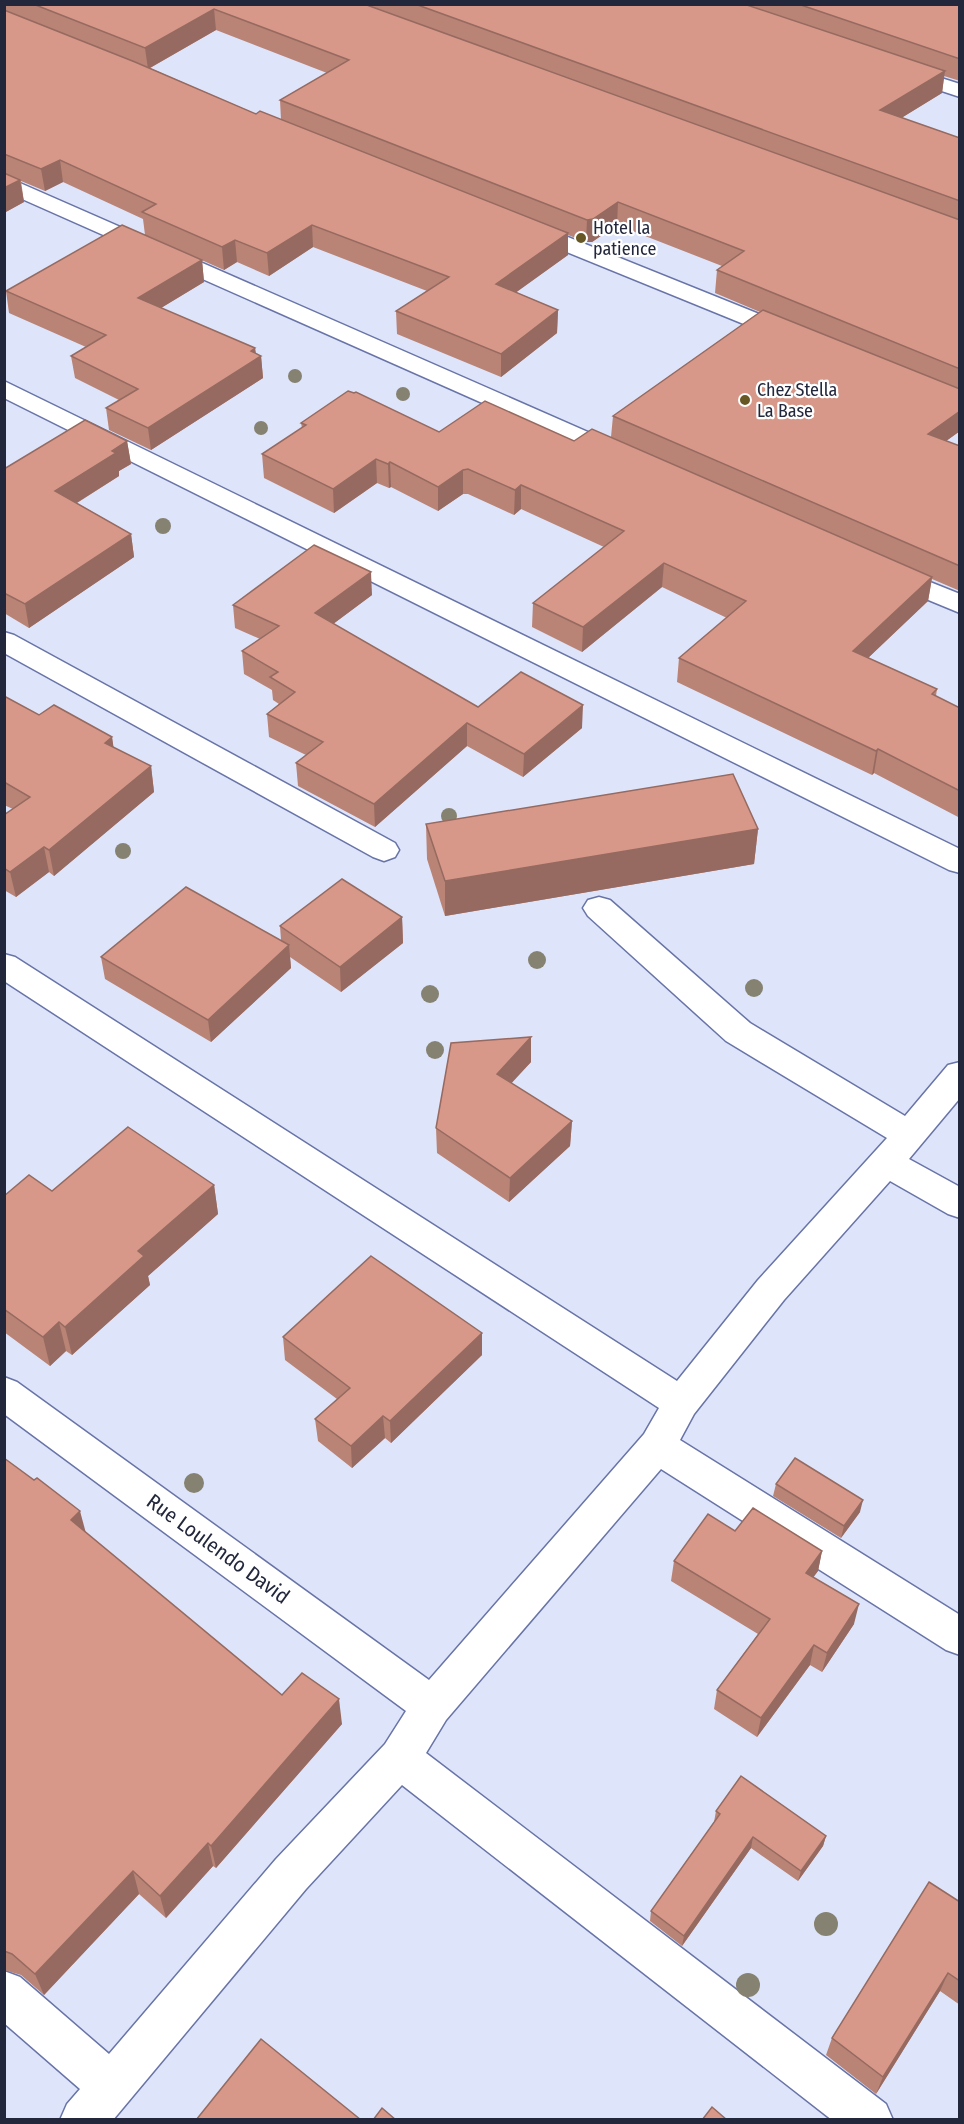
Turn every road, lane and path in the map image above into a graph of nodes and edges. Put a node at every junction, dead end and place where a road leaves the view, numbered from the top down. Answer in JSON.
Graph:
{"nodes":[{"id":1,"x":882,"y":65,"type":"edge"},
{"id":2,"x":960,"y":91,"type":"edge"},
{"id":3,"x":4,"y":183,"type":"edge"},
{"id":4,"x":512,"y":222,"type":"edge"},
{"id":5,"x":809,"y":342,"type":"edge"},
{"id":6,"x":4,"y":388,"type":"edge"},
{"id":7,"x":646,"y":466,"type":"edge"},
{"id":8,"x":873,"y":567,"type":"edge"},
{"id":9,"x":960,"y":605,"type":"edge"},
{"id":10,"x":4,"y":641,"type":"edge"},
{"id":11,"x":384,"y":850,"type":"dead end"},
{"id":12,"x":960,"y":862,"type":"edge"},
{"id":13,"x":599,"y":908,"type":"dead end"},
{"id":14,"x":4,"y":965,"type":"edge"},
{"id":15,"x":954,"y":1090,"type":"edge"},
{"id":16,"x":897,"y":1148,"type":"junction"},
{"id":17,"x":960,"y":1204,"type":"edge"},
{"id":18,"x":4,"y":1393,"type":"edge"},
{"id":19,"x":681,"y":1402,"type":"junction"},
{"id":20,"x":657,"y":1446,"type":"junction"},
{"id":21,"x":960,"y":1637,"type":"edge"},
{"id":22,"x":432,"y":1706,"type":"junction"},
{"id":23,"x":400,"y":1758,"type":"junction"},
{"id":24,"x":4,"y":1993,"type":"edge"},
{"id":25,"x":110,"y":2085,"type":"junction"},
{"id":26,"x":83,"y":2120,"type":"edge"},
{"id":27,"x":870,"y":2120,"type":"edge"}],
"edges":[{"from":1,"to":2,"type":"street"},
{"from":3,"to":7,"type":"street"},
{"from":4,"to":5,"type":"street"},
{"from":6,"to":12,"type":"street"},
{"from":8,"to":9,"type":"street"},
{"from":10,"to":11,"type":"street"},
{"from":13,"to":16,"type":"street"},
{"from":14,"to":19,"type":"street"},
{"from":15,"to":16,"type":"street"},
{"from":16,"to":17,"type":"street"},
{"from":16,"to":19,"type":"street"},
{"from":18,"to":22,"type":"street","name":"Rue Loulendo David"},
{"from":19,"to":20,"type":"street"},
{"from":20,"to":21,"type":"street"},
{"from":20,"to":22,"type":"street"},
{"from":22,"to":23,"type":"street"},
{"from":23,"to":25,"type":"street"},
{"from":23,"to":27,"type":"street"},
{"from":24,"to":25,"type":"street"},
{"from":25,"to":26,"type":"street"}]}
